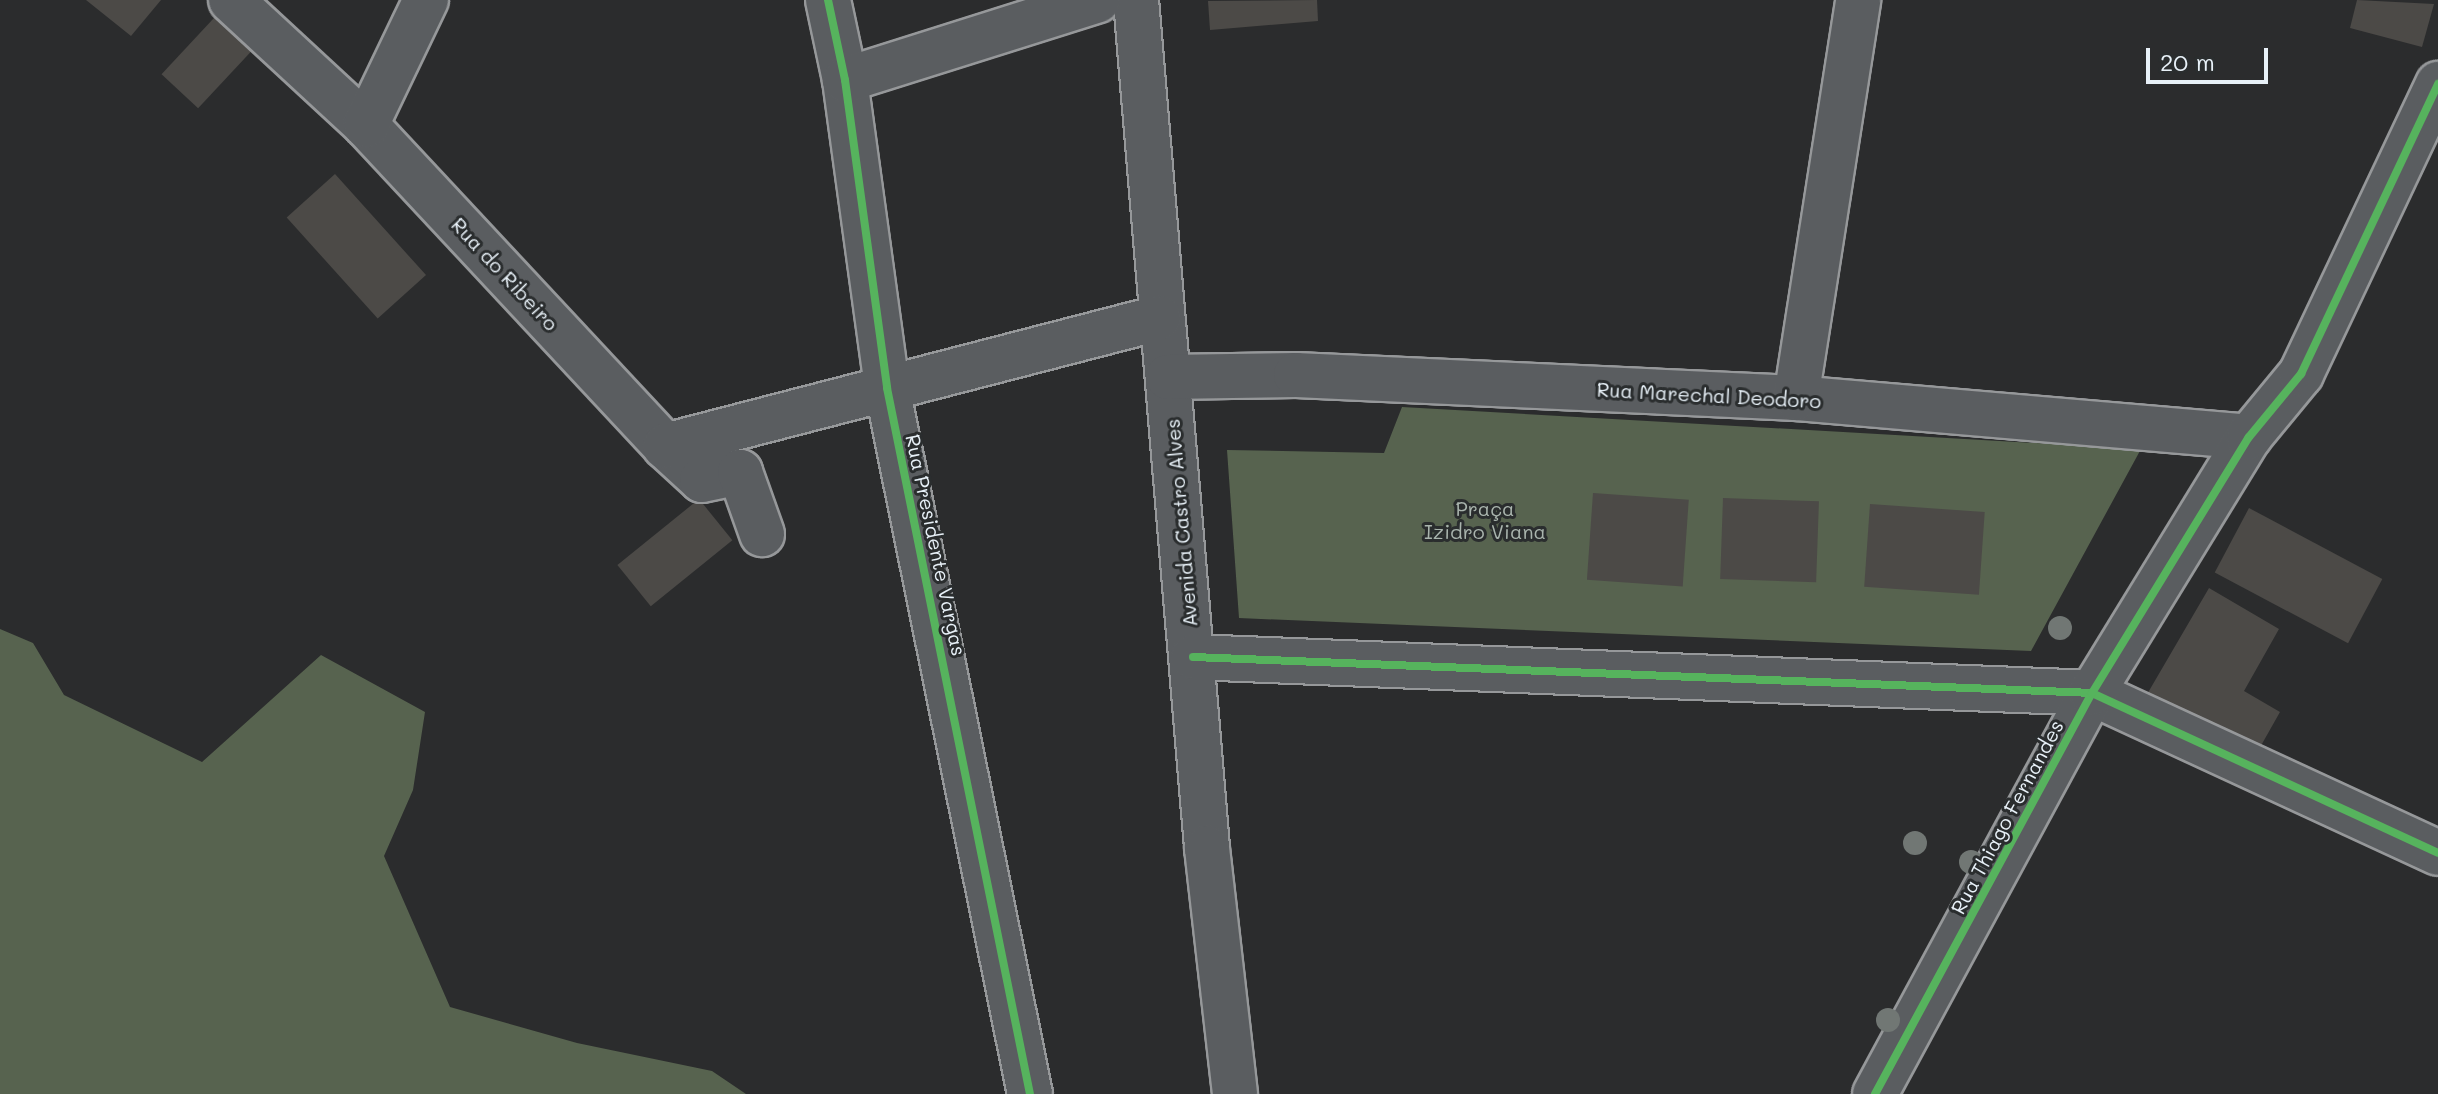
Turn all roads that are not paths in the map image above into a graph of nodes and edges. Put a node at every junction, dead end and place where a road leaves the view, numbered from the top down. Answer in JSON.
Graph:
{"nodes":[{"id":1,"x":231,"y":0,"type":"edge"},
{"id":2,"x":426,"y":0,"type":"edge"},
{"id":3,"x":828,"y":0,"type":"edge"},
{"id":4,"x":1098,"y":0,"type":"edge"},
{"id":5,"x":1136,"y":0,"type":"edge"},
{"id":6,"x":1858,"y":0,"type":"edge"},
{"id":7,"x":845,"y":80,"type":"junction"},
{"id":8,"x":2438,"y":84,"type":"edge"},
{"id":9,"x":366,"y":125,"type":"junction"},
{"id":10,"x":1159,"y":318,"type":"junction"},
{"id":11,"x":1168,"y":377,"type":"junction"},
{"id":12,"x":887,"y":388,"type":"junction"},
{"id":13,"x":1796,"y":398,"type":"junction"},
{"id":14,"x":2249,"y":437,"type":"junction"},
{"id":15,"x":665,"y":446,"type":"junction"},
{"id":16,"x":762,"y":534,"type":"dead end"},
{"id":17,"x":1193,"y":657,"type":"junction"},
{"id":18,"x":2092,"y":693,"type":"junction"},
{"id":19,"x":2438,"y":853,"type":"edge"},
{"id":20,"x":1030,"y":1094,"type":"edge"},
{"id":21,"x":1235,"y":1094,"type":"edge"},
{"id":22,"x":1875,"y":1094,"type":"edge"}],
"edges":[{"from":1,"to":9,"type":"street","name":"Rua do Ribeiro"},
{"from":2,"to":9,"type":"street"},
{"from":3,"to":7,"type":"street","name":"Rua Presidente Vargas"},
{"from":4,"to":7,"type":"street"},
{"from":5,"to":10,"type":"street","name":"Avenida Castro Alves"},
{"from":6,"to":13,"type":"street"},
{"from":7,"to":12,"type":"street","name":"Rua Presidente Vargas"},
{"from":8,"to":14,"type":"street","name":"Rua Thiago Fernandes"},
{"from":9,"to":15,"type":"street","name":"Rua do Ribeiro"},
{"from":10,"to":11,"type":"street","name":"Avenida Castro Alves"},
{"from":10,"to":12,"type":"street"},
{"from":11,"to":13,"type":"street","name":"Rua Marechal Deodoro"},
{"from":11,"to":17,"type":"street","name":"Avenida Castro Alves"},
{"from":12,"to":15,"type":"street"},
{"from":12,"to":20,"type":"street","name":"Rua Presidente Vargas"},
{"from":13,"to":14,"type":"street","name":"Rua Marechal Deodoro"},
{"from":14,"to":18,"type":"street","name":"Rua Thiago Fernandes"},
{"from":15,"to":16,"type":"street","name":"Rua do Ribeiro"},
{"from":17,"to":18,"type":"street"},
{"from":17,"to":21,"type":"street","name":"Avenida Castro Alves"},
{"from":18,"to":19,"type":"street"},
{"from":18,"to":22,"type":"street","name":"Rua Thiago Fernandes"}]}
